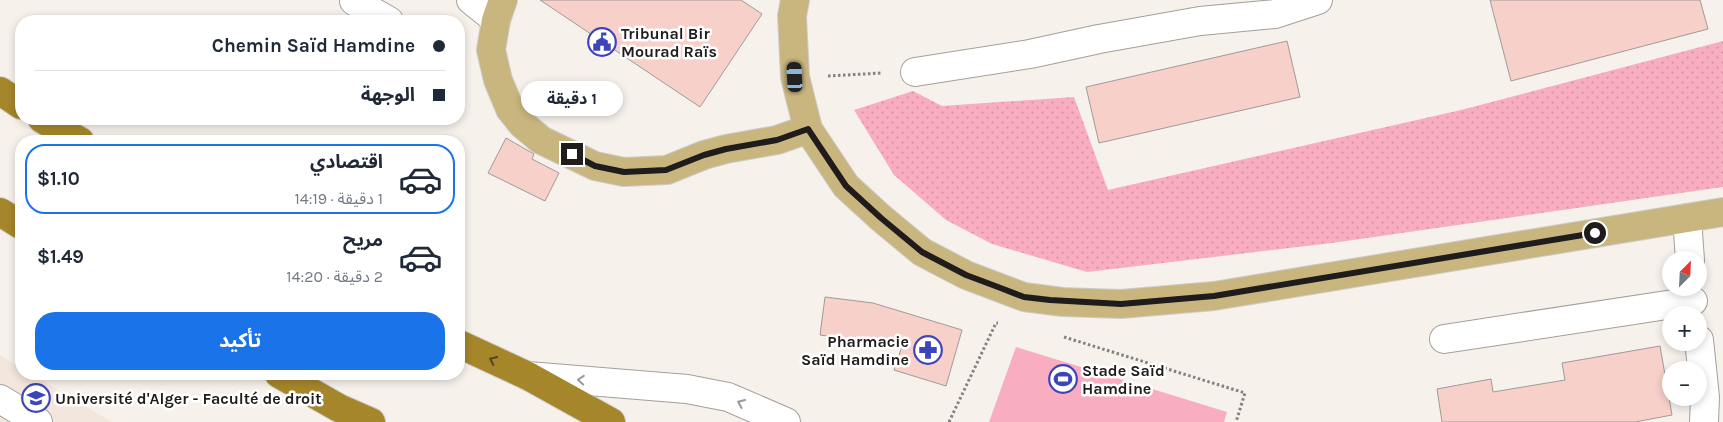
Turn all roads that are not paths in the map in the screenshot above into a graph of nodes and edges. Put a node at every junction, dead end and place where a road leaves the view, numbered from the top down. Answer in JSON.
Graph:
{"nodes":[{"id":1,"x":355,"y":0,"type":"edge"},
{"id":2,"x":471,"y":0,"type":"edge"},
{"id":3,"x":795,"y":0,"type":"edge"},
{"id":4,"x":1318,"y":0,"type":"edge"},
{"id":5,"x":499,"y":10,"type":"edge"},
{"id":6,"x":378,"y":15,"type":"edge"},
{"id":7,"x":914,"y":72,"type":"road end"},
{"id":8,"x":0,"y":91,"type":"edge"},
{"id":9,"x":15,"y":101,"type":"edge"},
{"id":10,"x":52,"y":125,"type":"edge"},
{"id":11,"x":808,"y":129,"type":"junction"},
{"id":12,"x":70,"y":135,"type":"edge"},
{"id":13,"x":0,"y":212,"type":"edge"},
{"id":14,"x":1723,"y":212,"type":"edge"},
{"id":15,"x":1687,"y":218,"type":"junction"},
{"id":16,"x":15,"y":221,"type":"edge"},
{"id":17,"x":1689,"y":251,"type":"edge"},
{"id":18,"x":1694,"y":301,"type":"edge"},
{"id":19,"x":1444,"y":339,"type":"dead end"},
{"id":20,"x":465,"y":347,"type":"edge"},
{"id":21,"x":1700,"y":351,"type":"edge"},
{"id":22,"x":528,"y":376,"type":"junction"},
{"id":23,"x":288,"y":380,"type":"edge"},
{"id":24,"x":0,"y":398,"type":"edge"},
{"id":25,"x":341,"y":415,"type":"edge"},
{"id":26,"x":38,"y":422,"type":"edge"},
{"id":27,"x":371,"y":422,"type":"edge"},
{"id":28,"x":611,"y":422,"type":"edge"},
{"id":29,"x":786,"y":422,"type":"edge"},
{"id":30,"x":1704,"y":422,"type":"edge"}],
"edges":[{"from":1,"to":6,"type":"street"},
{"from":2,"to":5,"type":"street"},
{"from":3,"to":11,"type":"main road"},
{"from":4,"to":7,"type":"street"},
{"from":5,"to":11,"type":"main road"},
{"from":8,"to":9,"type":"highway"},
{"from":10,"to":12,"type":"highway"},
{"from":11,"to":15,"type":"main road"},
{"from":13,"to":16,"type":"highway"},
{"from":14,"to":15,"type":"main road"},
{"from":15,"to":17,"type":"street"},
{"from":18,"to":19,"type":"street"},
{"from":22,"to":20,"type":"highway","one_way":true},
{"from":21,"to":30,"type":"street"},
{"from":22,"to":28,"type":"highway"},
{"from":29,"to":22,"type":"street","one_way":true},
{"from":23,"to":25,"type":"highway"},
{"from":24,"to":26,"type":"street"},
{"from":25,"to":27,"type":"highway"}]}
